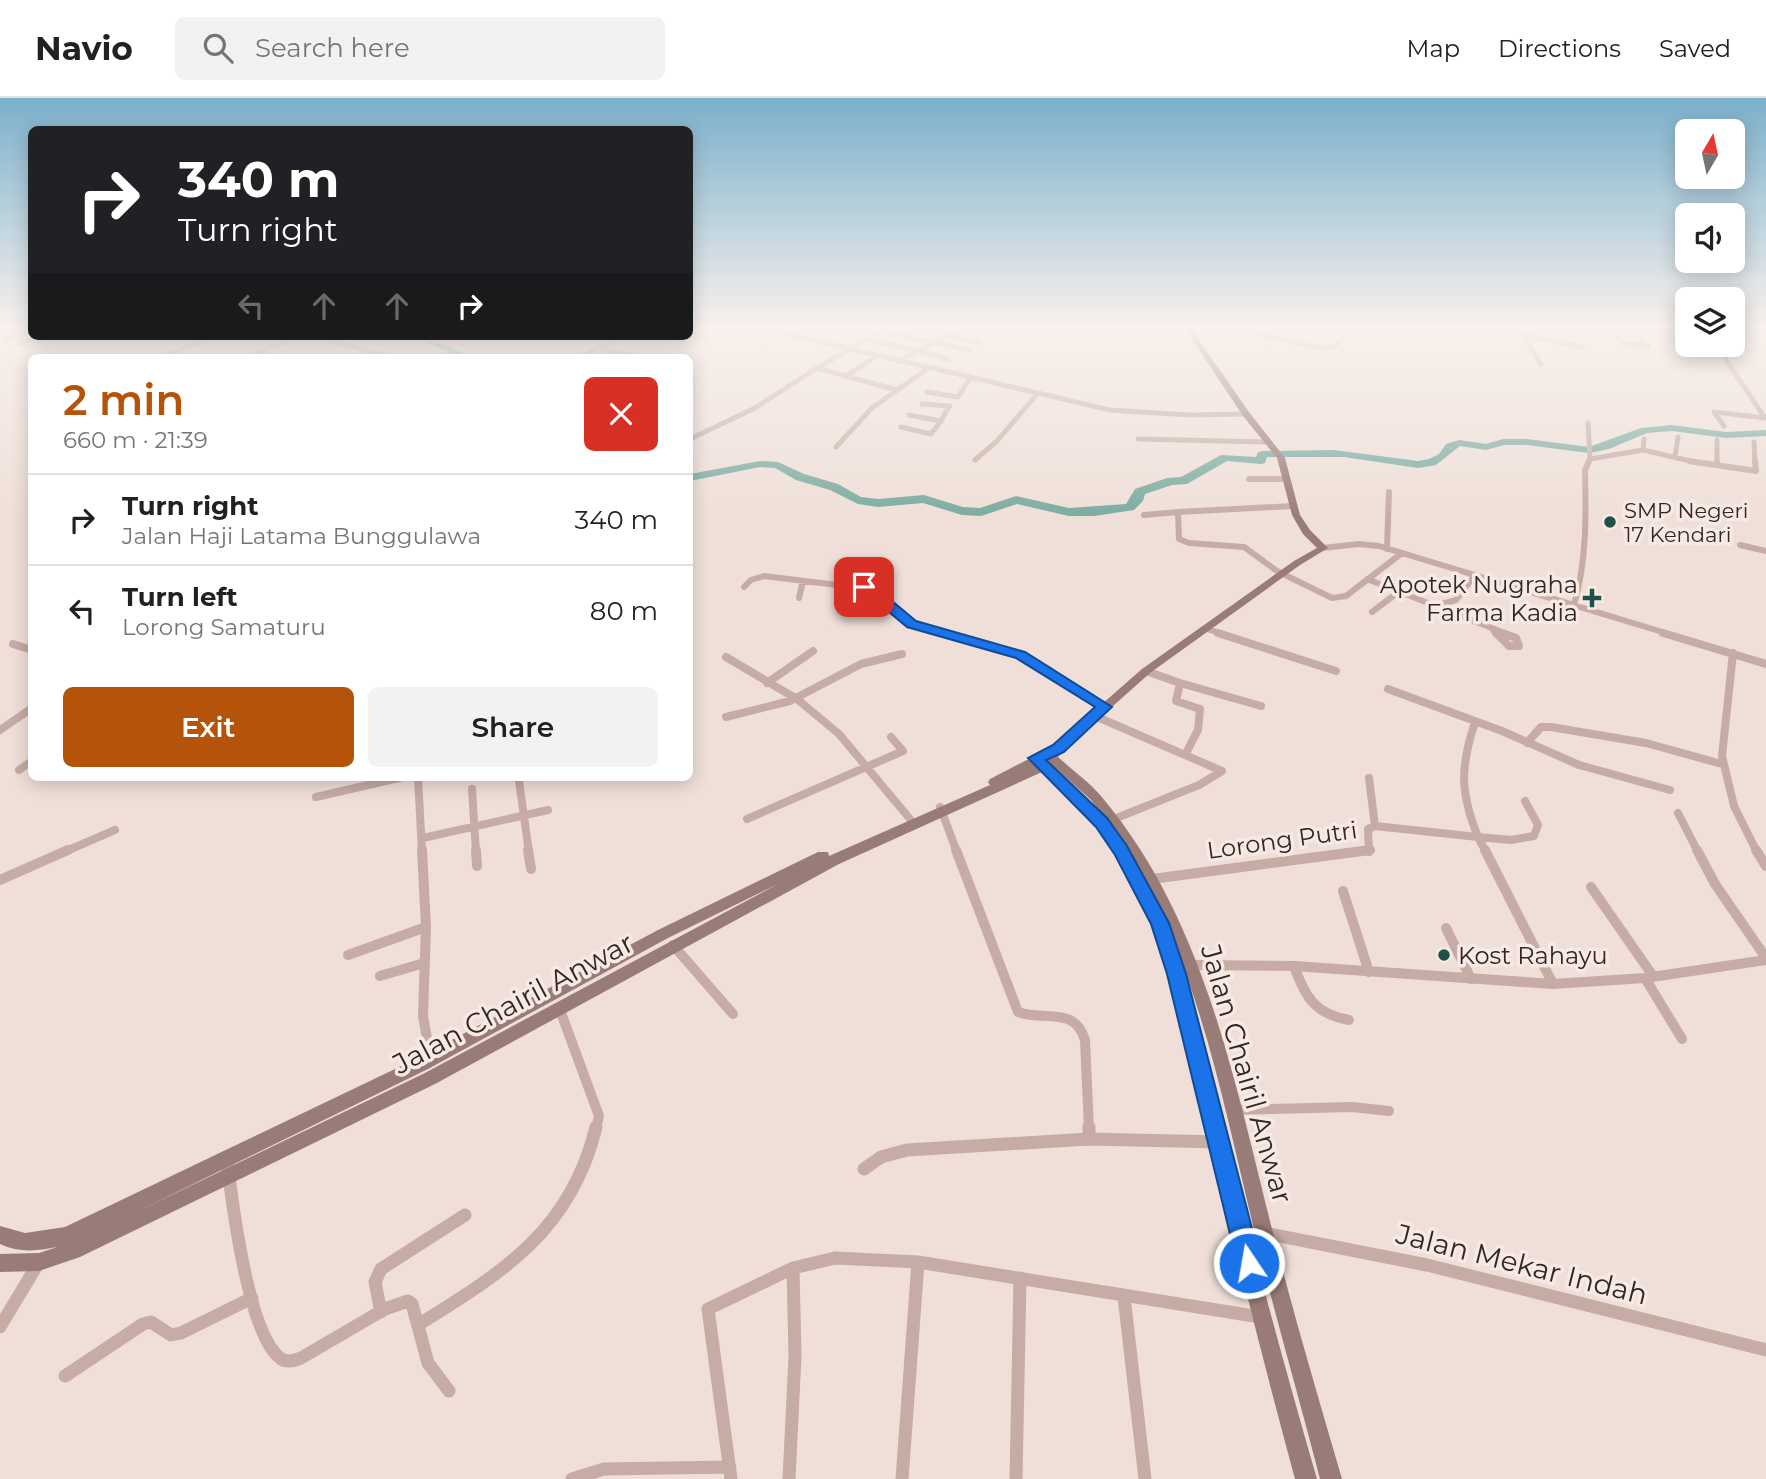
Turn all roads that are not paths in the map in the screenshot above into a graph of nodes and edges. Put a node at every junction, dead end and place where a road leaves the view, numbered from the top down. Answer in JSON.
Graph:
{"nodes":[{"id":1,"x":781,"y":391,"type":"edge"},
{"id":2,"x":895,"y":391,"type":"edge"},
{"id":3,"x":929,"y":391,"type":"edge"},
{"id":4,"x":962,"y":391,"type":"edge"},
{"id":5,"x":1027,"y":391,"type":"edge"},
{"id":6,"x":1230,"y":391,"type":"edge"},
{"id":7,"x":1747,"y":391,"type":"edge"},
{"id":8,"x":1038,"y":394,"type":"junction"},
{"id":9,"x":958,"y":397,"type":"junction"},
{"id":10,"x":922,"y":404,"type":"dead end"},
{"id":11,"x":948,"y":408,"type":"junction"},
{"id":12,"x":1245,"y":414,"type":"junction"},
{"id":13,"x":909,"y":415,"type":"dead end"},
{"id":14,"x":941,"y":421,"type":"junction"},
{"id":15,"x":1588,"y":423,"type":"dead end"},
{"id":16,"x":1724,"y":426,"type":"dead end"},
{"id":17,"x":901,"y":427,"type":"dead end"},
{"id":18,"x":1678,"y":437,"type":"dead end"},
{"id":19,"x":693,"y":438,"type":"edge"},
{"id":20,"x":1138,"y":439,"type":"dead end"},
{"id":21,"x":1644,"y":439,"type":"dead end"},
{"id":22,"x":1717,"y":440,"type":"dead end"},
{"id":23,"x":1267,"y":442,"type":"junction"},
{"id":24,"x":1754,"y":442,"type":"dead end"},
{"id":25,"x":836,"y":447,"type":"dead end"},
{"id":26,"x":1643,"y":450,"type":"junction"},
{"id":27,"x":1675,"y":457,"type":"junction"},
{"id":28,"x":1590,"y":459,"type":"junction"},
{"id":29,"x":975,"y":460,"type":"dead end"},
{"id":30,"x":1717,"y":465,"type":"junction"},
{"id":31,"x":1287,"y":478,"type":"junction"},
{"id":32,"x":1249,"y":479,"type":"dead end"},
{"id":33,"x":1389,"y":492,"type":"dead end"},
{"id":34,"x":1293,"y":506,"type":"junction"},
{"id":35,"x":1178,"y":512,"type":"junction"},
{"id":36,"x":1144,"y":515,"type":"dead end"},
{"id":37,"x":1740,"y":545,"type":"dead end"},
{"id":38,"x":1324,"y":548,"type":"junction"},
{"id":39,"x":1387,"y":549,"type":"junction"},
{"id":40,"x":1766,"y":551,"type":"edge"},
{"id":41,"x":1402,"y":554,"type":"junction"},
{"id":42,"x":1282,"y":573,"type":"junction"},
{"id":43,"x":1475,"y":575,"type":"junction"},
{"id":44,"x":1367,"y":579,"type":"junction"},
{"id":45,"x":803,"y":581,"type":"junction"},
{"id":46,"x":744,"y":587,"type":"dead end"},
{"id":47,"x":1397,"y":593,"type":"junction"},
{"id":48,"x":799,"y":598,"type":"dead end"},
{"id":49,"x":1574,"y":605,"type":"junction"},
{"id":50,"x":1431,"y":607,"type":"junction"},
{"id":51,"x":1372,"y":612,"type":"dead end"},
{"id":52,"x":1207,"y":629,"type":"junction"},
{"id":53,"x":1493,"y":629,"type":"dead end"},
{"id":54,"x":13,"y":643,"type":"dead end"},
{"id":55,"x":28,"y":649,"type":"edge"},
{"id":56,"x":813,"y":651,"type":"dead end"},
{"id":57,"x":1733,"y":653,"type":"junction"},
{"id":58,"x":902,"y":654,"type":"dead end"},
{"id":59,"x":726,"y":657,"type":"dead end"},
{"id":60,"x":1766,"y":664,"type":"edge"},
{"id":61,"x":1146,"y":671,"type":"junction"},
{"id":62,"x":1336,"y":671,"type":"dead end"},
{"id":63,"x":767,"y":683,"type":"junction"},
{"id":64,"x":1180,"y":683,"type":"junction"},
{"id":65,"x":1388,"y":689,"type":"dead end"},
{"id":66,"x":797,"y":699,"type":"junction"},
{"id":67,"x":1261,"y":706,"type":"dead end"},
{"id":68,"x":1104,"y":707,"type":"junction"},
{"id":69,"x":28,"y":711,"type":"edge"},
{"id":70,"x":1095,"y":716,"type":"junction"},
{"id":71,"x":726,"y":717,"type":"dead end"},
{"id":72,"x":1475,"y":722,"type":"junction"},
{"id":73,"x":0,"y":730,"type":"edge"},
{"id":74,"x":891,"y":737,"type":"dead end"},
{"id":75,"x":1527,"y":743,"type":"junction"},
{"id":76,"x":1185,"y":755,"type":"junction"},
{"id":77,"x":1048,"y":757,"type":"junction"},
{"id":78,"x":28,"y":764,"type":"edge"},
{"id":79,"x":1722,"y":764,"type":"junction"},
{"id":80,"x":869,"y":767,"type":"junction"},
{"id":81,"x":28,"y":770,"type":"edge"},
{"id":82,"x":1369,"y":778,"type":"dead end"},
{"id":83,"x":386,"y":781,"type":"edge"},
{"id":84,"x":418,"y":781,"type":"edge"},
{"id":85,"x":519,"y":781,"type":"dead end"},
{"id":86,"x":472,"y":789,"type":"dead end"},
{"id":87,"x":1670,"y":790,"type":"dead end"},
{"id":88,"x":316,"y":797,"type":"dead end"},
{"id":89,"x":1525,"y":801,"type":"dead end"},
{"id":90,"x":942,"y":809,"type":"junction"},
{"id":91,"x":548,"y":810,"type":"dead end"},
{"id":92,"x":1678,"y":813,"type":"dead end"},
{"id":93,"x":523,"y":814,"type":"junction"},
{"id":94,"x":747,"y":819,"type":"dead end"},
{"id":95,"x":910,"y":819,"type":"junction"},
{"id":96,"x":1114,"y":819,"type":"junction"},
{"id":97,"x":474,"y":825,"type":"junction"},
{"id":98,"x":1376,"y":826,"type":"junction"},
{"id":99,"x":115,"y":830,"type":"dead end"},
{"id":100,"x":1478,"y":837,"type":"junction"},
{"id":101,"x":423,"y":838,"type":"junction"},
{"id":102,"x":477,"y":866,"type":"dead end"},
{"id":103,"x":1766,"y":866,"type":"edge"},
{"id":104,"x":531,"y":869,"type":"dead end"},
{"id":105,"x":1152,"y":879,"type":"junction"},
{"id":106,"x":0,"y":880,"type":"edge"},
{"id":107,"x":1591,"y":887,"type":"dead end"},
{"id":108,"x":1343,"y":891,"type":"dead end"},
{"id":109,"x":426,"y":927,"type":"junction"},
{"id":110,"x":1446,"y":928,"type":"dead end"},
{"id":111,"x":673,"y":946,"type":"junction"},
{"id":112,"x":348,"y":955,"type":"dead end"},
{"id":113,"x":1766,"y":959,"type":"edge"},
{"id":114,"x":424,"y":963,"type":"junction"},
{"id":115,"x":1192,"y":965,"type":"junction"},
{"id":116,"x":1294,"y":966,"type":"junction"},
{"id":117,"x":1369,"y":972,"type":"junction"},
{"id":118,"x":380,"y":976,"type":"dead end"},
{"id":119,"x":1649,"y":977,"type":"junction"},
{"id":120,"x":1471,"y":979,"type":"junction"},
{"id":121,"x":1553,"y":984,"type":"junction"},
{"id":122,"x":560,"y":1010,"type":"junction"},
{"id":123,"x":733,"y":1014,"type":"dead end"},
{"id":124,"x":1349,"y":1020,"type":"dead end"},
{"id":125,"x":1682,"y":1039,"type":"dead end"},
{"id":126,"x":433,"y":1068,"type":"junction"},
{"id":127,"x":1235,"y":1110,"type":"junction"},
{"id":128,"x":1389,"y":1111,"type":"dead end"},
{"id":129,"x":1089,"y":1139,"type":"junction"},
{"id":130,"x":1219,"y":1142,"type":"junction"},
{"id":131,"x":228,"y":1169,"type":"junction"},
{"id":132,"x":864,"y":1169,"type":"dead end"},
{"id":133,"x":465,"y":1215,"type":"dead end"},
{"id":134,"x":1264,"y":1233,"type":"junction"},
{"id":135,"x":0,"y":1236,"type":"edge"},
{"id":136,"x":39,"y":1262,"type":"junction"},
{"id":137,"x":918,"y":1262,"type":"junction"},
{"id":138,"x":0,"y":1263,"type":"edge"},
{"id":139,"x":793,"y":1268,"type":"junction"},
{"id":140,"x":1020,"y":1278,"type":"junction"},
{"id":141,"x":1125,"y":1297,"type":"junction"},
{"id":142,"x":252,"y":1298,"type":"junction"},
{"id":143,"x":381,"y":1312,"type":"junction"},
{"id":144,"x":1260,"y":1317,"type":"junction"},
{"id":145,"x":418,"y":1325,"type":"junction"},
{"id":146,"x":0,"y":1327,"type":"edge"},
{"id":147,"x":1766,"y":1350,"type":"edge"},
{"id":148,"x":65,"y":1376,"type":"dead end"},
{"id":149,"x":449,"y":1391,"type":"dead end"},
{"id":150,"x":1318,"y":1431,"type":"junction"},
{"id":151,"x":1292,"y":1432,"type":"junction"},
{"id":152,"x":731,"y":1473,"type":"edge"},
{"id":153,"x":661,"y":1474,"type":"edge"},
{"id":154,"x":578,"y":1478,"type":"edge"},
{"id":155,"x":789,"y":1479,"type":"edge"},
{"id":156,"x":902,"y":1479,"type":"edge"},
{"id":157,"x":1016,"y":1479,"type":"edge"},
{"id":158,"x":1145,"y":1479,"type":"edge"},
{"id":159,"x":1306,"y":1479,"type":"edge"},
{"id":160,"x":1331,"y":1479,"type":"edge"}],
"edges":[{"from":1,"to":19,"type":"street"},
{"from":2,"to":25,"type":"street"},
{"from":3,"to":9,"type":"street"},
{"from":4,"to":9,"type":"street"},
{"from":5,"to":8,"type":"street"},
{"from":6,"to":12,"type":"main road"},
{"from":7,"to":16,"type":"street"},
{"from":8,"to":12,"type":"street"},
{"from":8,"to":29,"type":"street"},
{"from":9,"to":11,"type":"street"},
{"from":10,"to":11,"type":"street"},
{"from":11,"to":14,"type":"street"},
{"from":12,"to":23,"type":"main road"},
{"from":13,"to":14,"type":"street"},
{"from":14,"to":17,"type":"street"},
{"from":15,"to":28,"type":"street"},
{"from":18,"to":27,"type":"street"},
{"from":20,"to":23,"type":"street"},
{"from":21,"to":26,"type":"street"},
{"from":22,"to":30,"type":"street"},
{"from":23,"to":31,"type":"main road"},
{"from":24,"to":30,"type":"street"},
{"from":26,"to":27,"type":"street"},
{"from":26,"to":28,"type":"street"},
{"from":27,"to":30,"type":"street"},
{"from":28,"to":49,"type":"street"},
{"from":31,"to":32,"type":"street"},
{"from":31,"to":34,"type":"main road"},
{"from":33,"to":39,"type":"street"},
{"from":34,"to":35,"type":"street"},
{"from":34,"to":38,"type":"main road"},
{"from":35,"to":36,"type":"street"},
{"from":35,"to":42,"type":"street"},
{"from":37,"to":40,"type":"street"},
{"from":38,"to":39,"type":"street"},
{"from":38,"to":42,"type":"main road"},
{"from":39,"to":41,"type":"street"},
{"from":41,"to":43,"type":"street"},
{"from":41,"to":44,"type":"street"},
{"from":42,"to":44,"type":"street"},
{"from":42,"to":52,"type":"main road"},
{"from":43,"to":49,"type":"street"},
{"from":43,"to":50,"type":"street"},
{"from":44,"to":47,"type":"street"},
{"from":45,"to":46,"type":"street"},
{"from":45,"to":48,"type":"street"},
{"from":45,"to":68,"type":"street"},
{"from":47,"to":50,"type":"street"},
{"from":47,"to":51,"type":"street"},
{"from":49,"to":57,"type":"street"},
{"from":50,"to":53,"type":"street"},
{"from":52,"to":61,"type":"main road"},
{"from":52,"to":62,"type":"street"},
{"from":54,"to":55,"type":"street"},
{"from":56,"to":63,"type":"street"},
{"from":57,"to":60,"type":"street"},
{"from":57,"to":79,"type":"street"},
{"from":58,"to":66,"type":"street"},
{"from":59,"to":63,"type":"street"},
{"from":61,"to":64,"type":"street"},
{"from":61,"to":68,"type":"main road"},
{"from":63,"to":66,"type":"street"},
{"from":64,"to":67,"type":"street"},
{"from":64,"to":76,"type":"street"},
{"from":65,"to":72,"type":"street"},
{"from":66,"to":71,"type":"street"},
{"from":66,"to":80,"type":"street"},
{"from":68,"to":70,"type":"main road"},
{"from":69,"to":73,"type":"street"},
{"from":70,"to":76,"type":"street"},
{"from":70,"to":77,"type":"main road"},
{"from":72,"to":75,"type":"street"},
{"from":72,"to":100,"type":"street"},
{"from":74,"to":80,"type":"street"},
{"from":75,"to":79,"type":"street"},
{"from":75,"to":87,"type":"street"},
{"from":76,"to":96,"type":"street"},
{"from":77,"to":90,"type":"main road","name":"Jalan Chairil Anwar"},
{"from":77,"to":96,"type":"main road","name":"Jalan Chairil Anwar"},
{"from":77,"to":130,"type":"main road","name":"Jalan Chairil Anwar"},
{"from":78,"to":81,"type":"street"},
{"from":79,"to":103,"type":"street"},
{"from":80,"to":94,"type":"street"},
{"from":80,"to":95,"type":"street"},
{"from":82,"to":98,"type":"street"},
{"from":83,"to":88,"type":"street"},
{"from":84,"to":101,"type":"street"},
{"from":85,"to":93,"type":"street"},
{"from":86,"to":97,"type":"street"},
{"from":89,"to":100,"type":"street","name":"Lorong Putri"},
{"from":90,"to":95,"type":"main road","name":"Jalan Chairil Anwar"},
{"from":90,"to":111,"type":"main road","name":"Jalan Chairil Anwar"},
{"from":90,"to":129,"type":"street"},
{"from":91,"to":93,"type":"street"},
{"from":92,"to":113,"type":"street"},
{"from":93,"to":97,"type":"street"},
{"from":93,"to":104,"type":"street"},
{"from":95,"to":126,"type":"main road","name":"Jalan Chairil Anwar"},
{"from":96,"to":105,"type":"main road","name":"Jalan Chairil Anwar"},
{"from":97,"to":101,"type":"street"},
{"from":97,"to":102,"type":"street"},
{"from":98,"to":100,"type":"street","name":"Lorong Putri"},
{"from":98,"to":105,"type":"street","name":"Lorong Putri"},
{"from":99,"to":106,"type":"street"},
{"from":100,"to":121,"type":"street"},
{"from":101,"to":109,"type":"street"},
{"from":105,"to":115,"type":"main road","name":"Jalan Chairil Anwar"},
{"from":107,"to":119,"type":"street"},
{"from":108,"to":117,"type":"street"},
{"from":109,"to":112,"type":"street"},
{"from":109,"to":114,"type":"street"},
{"from":110,"to":120,"type":"street"},
{"from":111,"to":122,"type":"main road","name":"Jalan Chairil Anwar"},
{"from":111,"to":123,"type":"street"},
{"from":113,"to":119,"type":"street"},
{"from":114,"to":118,"type":"street"},
{"from":114,"to":126,"type":"street"},
{"from":115,"to":116,"type":"street"},
{"from":115,"to":127,"type":"main road","name":"Jalan Chairil Anwar"},
{"from":116,"to":117,"type":"street"},
{"from":116,"to":124,"type":"street"},
{"from":117,"to":120,"type":"street"},
{"from":119,"to":121,"type":"street"},
{"from":119,"to":125,"type":"street"},
{"from":120,"to":121,"type":"street"},
{"from":122,"to":126,"type":"main road","name":"Jalan Chairil Anwar"},
{"from":122,"to":145,"type":"street"},
{"from":126,"to":131,"type":"main road","name":"Jalan Chairil Anwar"},
{"from":127,"to":128,"type":"street"},
{"from":127,"to":134,"type":"main road","name":"Jalan Chairil Anwar"},
{"from":129,"to":130,"type":"street"},
{"from":129,"to":132,"type":"street"},
{"from":130,"to":144,"type":"main road","name":"Jalan Chairil Anwar"},
{"from":131,"to":135,"type":"main road","name":"Jalan Chairil Anwar"},
{"from":131,"to":136,"type":"main road","name":"Jalan Chairil Anwar"},
{"from":131,"to":142,"type":"street"},
{"from":133,"to":143,"type":"street"},
{"from":134,"to":147,"type":"street","name":"Jalan Mekar Indah"},
{"from":134,"to":150,"type":"main road","name":"Jalan Chairil Anwar"},
{"from":136,"to":138,"type":"main road","name":"Jalan Chairil Anwar"},
{"from":136,"to":146,"type":"street"},
{"from":137,"to":139,"type":"street"},
{"from":137,"to":140,"type":"street"},
{"from":137,"to":156,"type":"street"},
{"from":139,"to":152,"type":"street"},
{"from":139,"to":155,"type":"street"},
{"from":140,"to":141,"type":"street"},
{"from":140,"to":157,"type":"street"},
{"from":141,"to":144,"type":"street"},
{"from":141,"to":158,"type":"street"},
{"from":142,"to":143,"type":"street"},
{"from":142,"to":148,"type":"street"},
{"from":143,"to":145,"type":"street"},
{"from":144,"to":151,"type":"main road","name":"Jalan Chairil Anwar"},
{"from":145,"to":149,"type":"street"},
{"from":150,"to":151,"type":"main road"},
{"from":150,"to":160,"type":"main road","name":"Jalan Chairil Anwar"},
{"from":151,"to":159,"type":"main road","name":"Jalan Chairil Anwar"},
{"from":152,"to":153,"type":"street"},
{"from":153,"to":154,"type":"street"}]}
